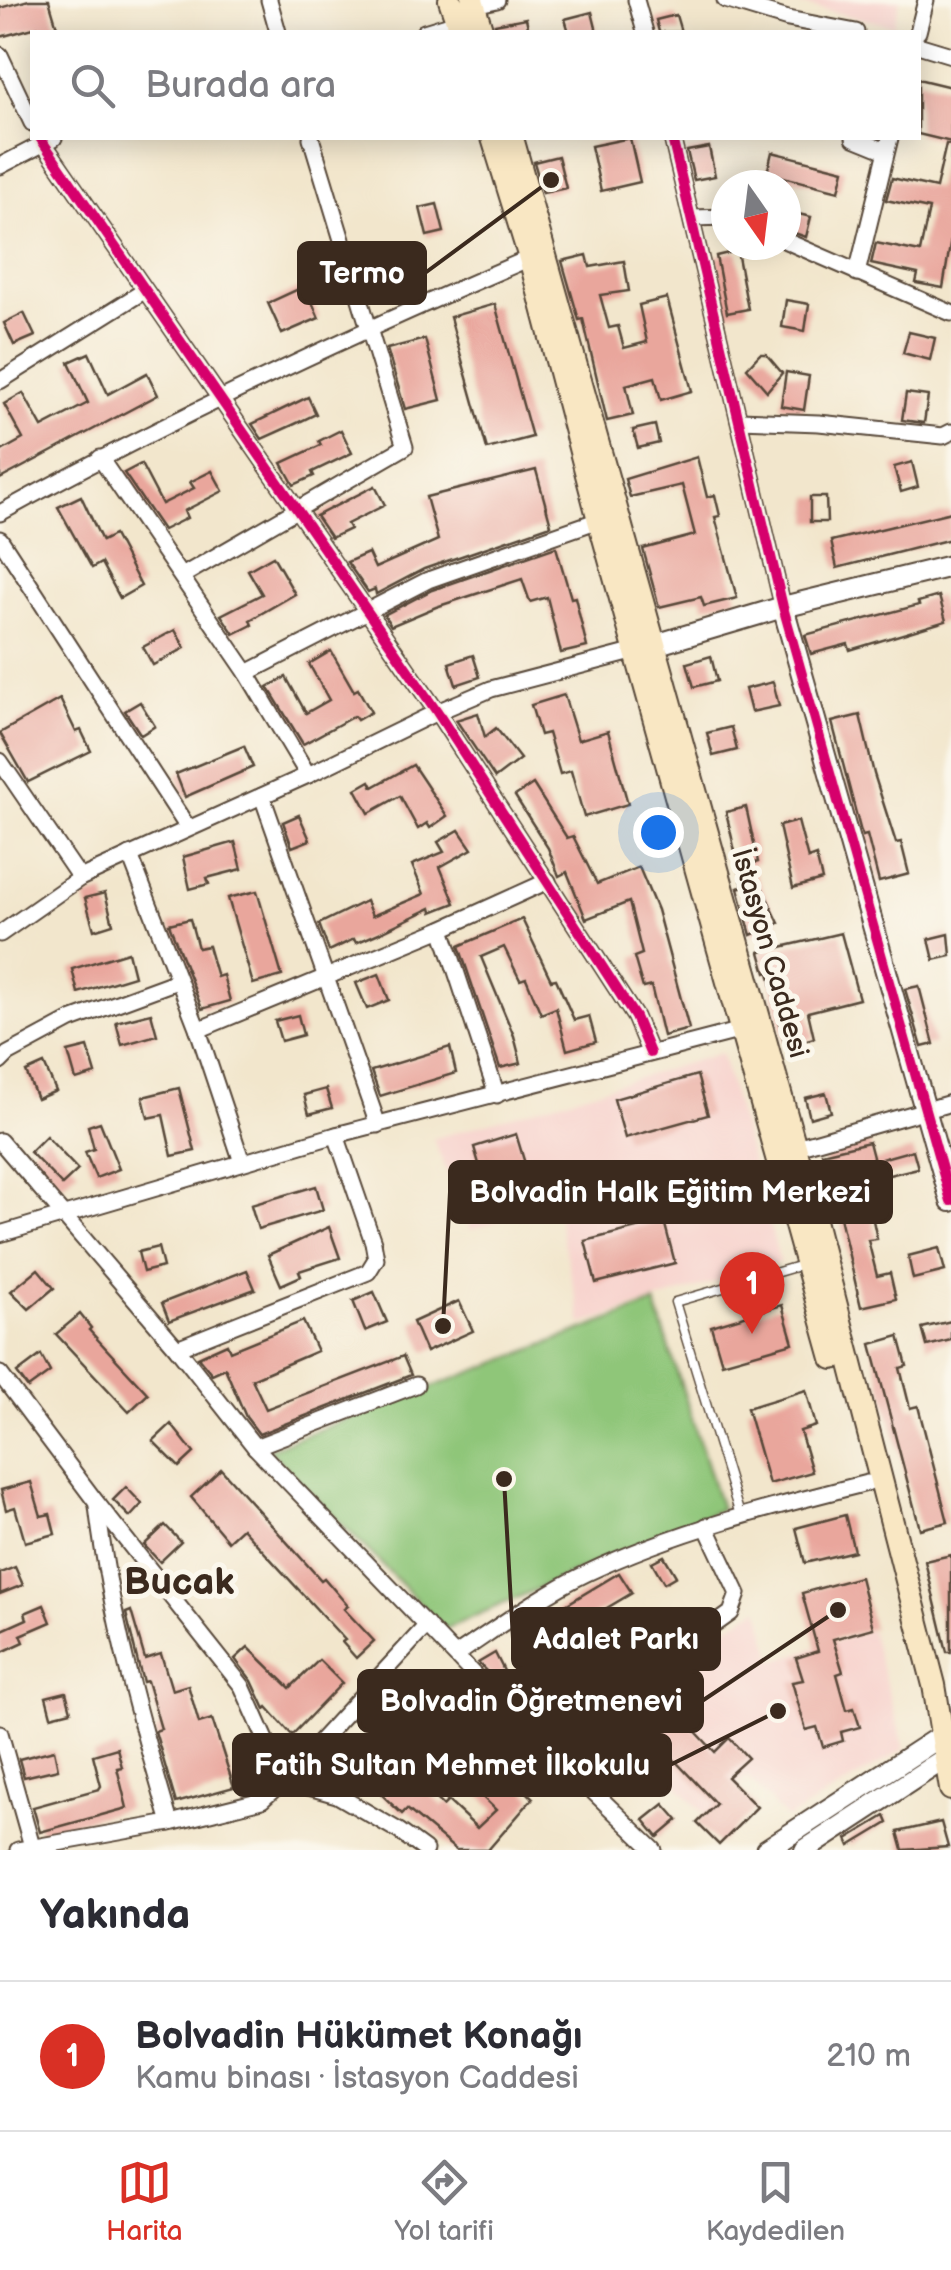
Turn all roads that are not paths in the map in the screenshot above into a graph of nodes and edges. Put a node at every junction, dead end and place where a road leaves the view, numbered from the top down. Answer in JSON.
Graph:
{"nodes":[{"id":1,"x":268,"y":0,"type":"edge"},
{"id":2,"x":636,"y":0,"type":"edge"},
{"id":3,"x":726,"y":0,"type":"edge"},
{"id":4,"x":926,"y":0,"type":"edge"},
{"id":5,"x":469,"y":10,"type":"edge"},
{"id":6,"x":277,"y":30,"type":"edge"},
{"id":7,"x":428,"y":30,"type":"edge"},
{"id":8,"x":644,"y":30,"type":"edge"},
{"id":9,"x":846,"y":30,"type":"edge"},
{"id":10,"x":918,"y":30,"type":"edge"},
{"id":11,"x":921,"y":46,"type":"edge"},
{"id":12,"x":0,"y":54,"type":"edge"},
{"id":13,"x":951,"y":55,"type":"edge"},
{"id":14,"x":30,"y":119,"type":"edge"},
{"id":15,"x":43,"y":140,"type":"edge"},
{"id":16,"x":46,"y":140,"type":"edge"},
{"id":17,"x":312,"y":140,"type":"edge"},
{"id":18,"x":494,"y":140,"type":"edge"},
{"id":19,"x":513,"y":140,"type":"edge"},
{"id":20,"x":673,"y":140,"type":"edge"},
{"id":21,"x":888,"y":144,"type":"edge"},
{"id":22,"x":0,"y":166,"type":"edge"},
{"id":23,"x":693,"y":218,"type":"junction"},
{"id":24,"x":711,"y":218,"type":"edge"},
{"id":25,"x":801,"y":247,"type":"edge"},
{"id":26,"x":530,"y":258,"type":"junction"},
{"id":27,"x":857,"y":273,"type":"junction"},
{"id":28,"x":144,"y":291,"type":"junction"},
{"id":29,"x":951,"y":313,"type":"edge"},
{"id":30,"x":367,"y":328,"type":"junction"},
{"id":31,"x":0,"y":381,"type":"edge"},
{"id":32,"x":220,"y":400,"type":"junction"},
{"id":33,"x":739,"y":420,"type":"junction"},
{"id":34,"x":951,"y":432,"type":"edge"},
{"id":35,"x":100,"y":458,"type":"junction"},
{"id":36,"x":296,"y":512,"type":"junction"},
{"id":37,"x":0,"y":513,"type":"edge"},
{"id":38,"x":599,"y":520,"type":"junction"},
{"id":39,"x":0,"y":539,"type":"edge"},
{"id":40,"x":951,"y":566,"type":"edge"},
{"id":41,"x":182,"y":576,"type":"junction"},
{"id":42,"x":784,"y":606,"type":"junction"},
{"id":43,"x":364,"y":610,"type":"junction"},
{"id":44,"x":645,"y":648,"type":"junction"},
{"id":45,"x":247,"y":673,"type":"junction"},
{"id":46,"x":437,"y":712,"type":"junction"},
{"id":47,"x":0,"y":760,"type":"edge"},
{"id":48,"x":308,"y":775,"type":"junction"},
{"id":49,"x":262,"y":796,"type":"junction"},
{"id":50,"x":188,"y":828,"type":"junction"},
{"id":51,"x":130,"y":855,"type":"junction"},
{"id":52,"x":80,"y":878,"type":"junction"},
{"id":53,"x":548,"y":881,"type":"junction"},
{"id":54,"x":442,"y":929,"type":"junction"},
{"id":55,"x":0,"y":934,"type":"edge"},
{"id":56,"x":327,"y":977,"type":"junction"},
{"id":57,"x":178,"y":981,"type":"junction"},
{"id":58,"x":198,"y":1030,"type":"junction"},
{"id":59,"x":742,"y":1030,"type":"junction"},
{"id":60,"x":650,"y":1053,"type":"junction"},
{"id":61,"x":0,"y":1062,"type":"edge"},
{"id":62,"x":497,"y":1095,"type":"junction"},
{"id":63,"x":951,"y":1103,"type":"edge"},
{"id":64,"x":925,"y":1110,"type":"junction"},
{"id":65,"x":378,"y":1125,"type":"junction"},
{"id":66,"x":336,"y":1135,"type":"junction"},
{"id":67,"x":0,"y":1142,"type":"edge"},
{"id":68,"x":786,"y":1150,"type":"junction"},
{"id":69,"x":242,"y":1162,"type":"junction"},
{"id":70,"x":951,"y":1201,"type":"edge"},
{"id":71,"x":65,"y":1215,"type":"junction"},
{"id":72,"x":0,"y":1234,"type":"edge"},
{"id":73,"x":808,"y":1263,"type":"junction"},
{"id":74,"x":177,"y":1348,"type":"junction"},
{"id":75,"x":3,"y":1384,"type":"edge"},
{"id":76,"x":416,"y":1385,"type":"dead end"},
{"id":77,"x":256,"y":1447,"type":"junction"},
{"id":78,"x":866,"y":1483,"type":"junction"},
{"id":79,"x":96,"y":1502,"type":"junction"},
{"id":80,"x":740,"y":1515,"type":"junction"},
{"id":81,"x":706,"y":1526,"type":"junction"},
{"id":82,"x":426,"y":1625,"type":"junction"},
{"id":83,"x":456,"y":1655,"type":"junction"},
{"id":84,"x":0,"y":1733,"type":"edge"},
{"id":85,"x":547,"y":1744,"type":"junction"},
{"id":86,"x":947,"y":1746,"type":"edge"},
{"id":87,"x":284,"y":1780,"type":"junction"},
{"id":88,"x":951,"y":1789,"type":"edge"},
{"id":89,"x":170,"y":1823,"type":"junction"},
{"id":90,"x":28,"y":1849,"type":"edge"},
{"id":91,"x":425,"y":1850,"type":"edge"},
{"id":92,"x":654,"y":1850,"type":"edge"},
{"id":93,"x":766,"y":1850,"type":"edge"},
{"id":94,"x":804,"y":1850,"type":"edge"}],
"edges":[{"from":1,"to":6,"type":"street"},
{"from":2,"to":8,"type":"street"},
{"from":3,"to":9,"type":"street"},
{"from":4,"to":10,"type":"street"},
{"from":5,"to":7,"type":"street"},
{"from":11,"to":13,"type":"street"},
{"from":12,"to":14,"type":"street"},
{"from":15,"to":22,"type":"street"},
{"from":16,"to":28,"type":"street"},
{"from":17,"to":30,"type":"street"},
{"from":18,"to":26,"type":"main road"},
{"from":19,"to":44,"type":"main road","name":"İstasyon Caddesi"},
{"from":20,"to":23,"type":"street"},
{"from":21,"to":27,"type":"street"},
{"from":23,"to":24,"type":"street"},
{"from":23,"to":33,"type":"street"},
{"from":25,"to":27,"type":"street"},
{"from":26,"to":30,"type":"street"},
{"from":26,"to":38,"type":"main road"},
{"from":27,"to":29,"type":"street"},
{"from":28,"to":31,"type":"street"},
{"from":28,"to":32,"type":"street"},
{"from":30,"to":32,"type":"street"},
{"from":30,"to":36,"type":"street"},
{"from":32,"to":35,"type":"street"},
{"from":32,"to":36,"type":"street"},
{"from":33,"to":34,"type":"street"},
{"from":33,"to":42,"type":"street"},
{"from":35,"to":37,"type":"street"},
{"from":35,"to":41,"type":"street"},
{"from":36,"to":41,"type":"street"},
{"from":36,"to":43,"type":"street"},
{"from":38,"to":43,"type":"street"},
{"from":38,"to":44,"type":"main road"},
{"from":39,"to":50,"type":"street"},
{"from":40,"to":42,"type":"street"},
{"from":41,"to":45,"type":"street"},
{"from":42,"to":44,"type":"street"},
{"from":42,"to":64,"type":"street"},
{"from":43,"to":45,"type":"street"},
{"from":43,"to":46,"type":"street"},
{"from":44,"to":46,"type":"street"},
{"from":44,"to":59,"type":"main road"},
{"from":44,"to":68,"type":"main road","name":"İstasyon Caddesi"},
{"from":45,"to":48,"type":"street"},
{"from":46,"to":48,"type":"street"},
{"from":46,"to":53,"type":"street"},
{"from":47,"to":52,"type":"street"},
{"from":48,"to":49,"type":"street"},
{"from":49,"to":50,"type":"street"},
{"from":49,"to":56,"type":"street"},
{"from":50,"to":51,"type":"street"},
{"from":51,"to":52,"type":"street"},
{"from":51,"to":57,"type":"street"},
{"from":52,"to":55,"type":"street"},
{"from":53,"to":54,"type":"street"},
{"from":53,"to":60,"type":"street"},
{"from":54,"to":56,"type":"street"},
{"from":54,"to":62,"type":"street"},
{"from":56,"to":58,"type":"street"},
{"from":56,"to":65,"type":"street"},
{"from":57,"to":58,"type":"street"},
{"from":57,"to":61,"type":"street"},
{"from":58,"to":69,"type":"street"},
{"from":59,"to":60,"type":"street"},
{"from":59,"to":68,"type":"main road"},
{"from":60,"to":62,"type":"street"},
{"from":62,"to":65,"type":"street"},
{"from":63,"to":64,"type":"street"},
{"from":64,"to":68,"type":"street"},
{"from":64,"to":70,"type":"street"},
{"from":65,"to":66,"type":"street"},
{"from":66,"to":69,"type":"street"},
{"from":66,"to":74,"type":"street"},
{"from":67,"to":71,"type":"street"},
{"from":68,"to":73,"type":"main road"},
{"from":68,"to":86,"type":"main road","name":"İstasyon Caddesi"},
{"from":69,"to":71,"type":"street"},
{"from":71,"to":72,"type":"street"},
{"from":71,"to":74,"type":"street"},
{"from":73,"to":78,"type":"main road"},
{"from":73,"to":80,"type":"lane"},
{"from":74,"to":77,"type":"street"},
{"from":75,"to":79,"type":"street"},
{"from":76,"to":77,"type":"street"},
{"from":77,"to":82,"type":"street"},
{"from":78,"to":80,"type":"street"},
{"from":78,"to":86,"type":"main road"},
{"from":79,"to":87,"type":"street"},
{"from":79,"to":89,"type":"street"},
{"from":80,"to":81,"type":"street"},
{"from":81,"to":83,"type":"street"},
{"from":81,"to":85,"type":"street"},
{"from":82,"to":83,"type":"street"},
{"from":82,"to":87,"type":"street"},
{"from":83,"to":85,"type":"street"},
{"from":84,"to":90,"type":"street"},
{"from":85,"to":92,"type":"street"},
{"from":86,"to":88,"type":"main road","name":"İstasyon Caddesi"},
{"from":86,"to":93,"type":"street"},
{"from":86,"to":94,"type":"street"},
{"from":87,"to":89,"type":"street"},
{"from":87,"to":91,"type":"street"},
{"from":89,"to":90,"type":"street"}]}
